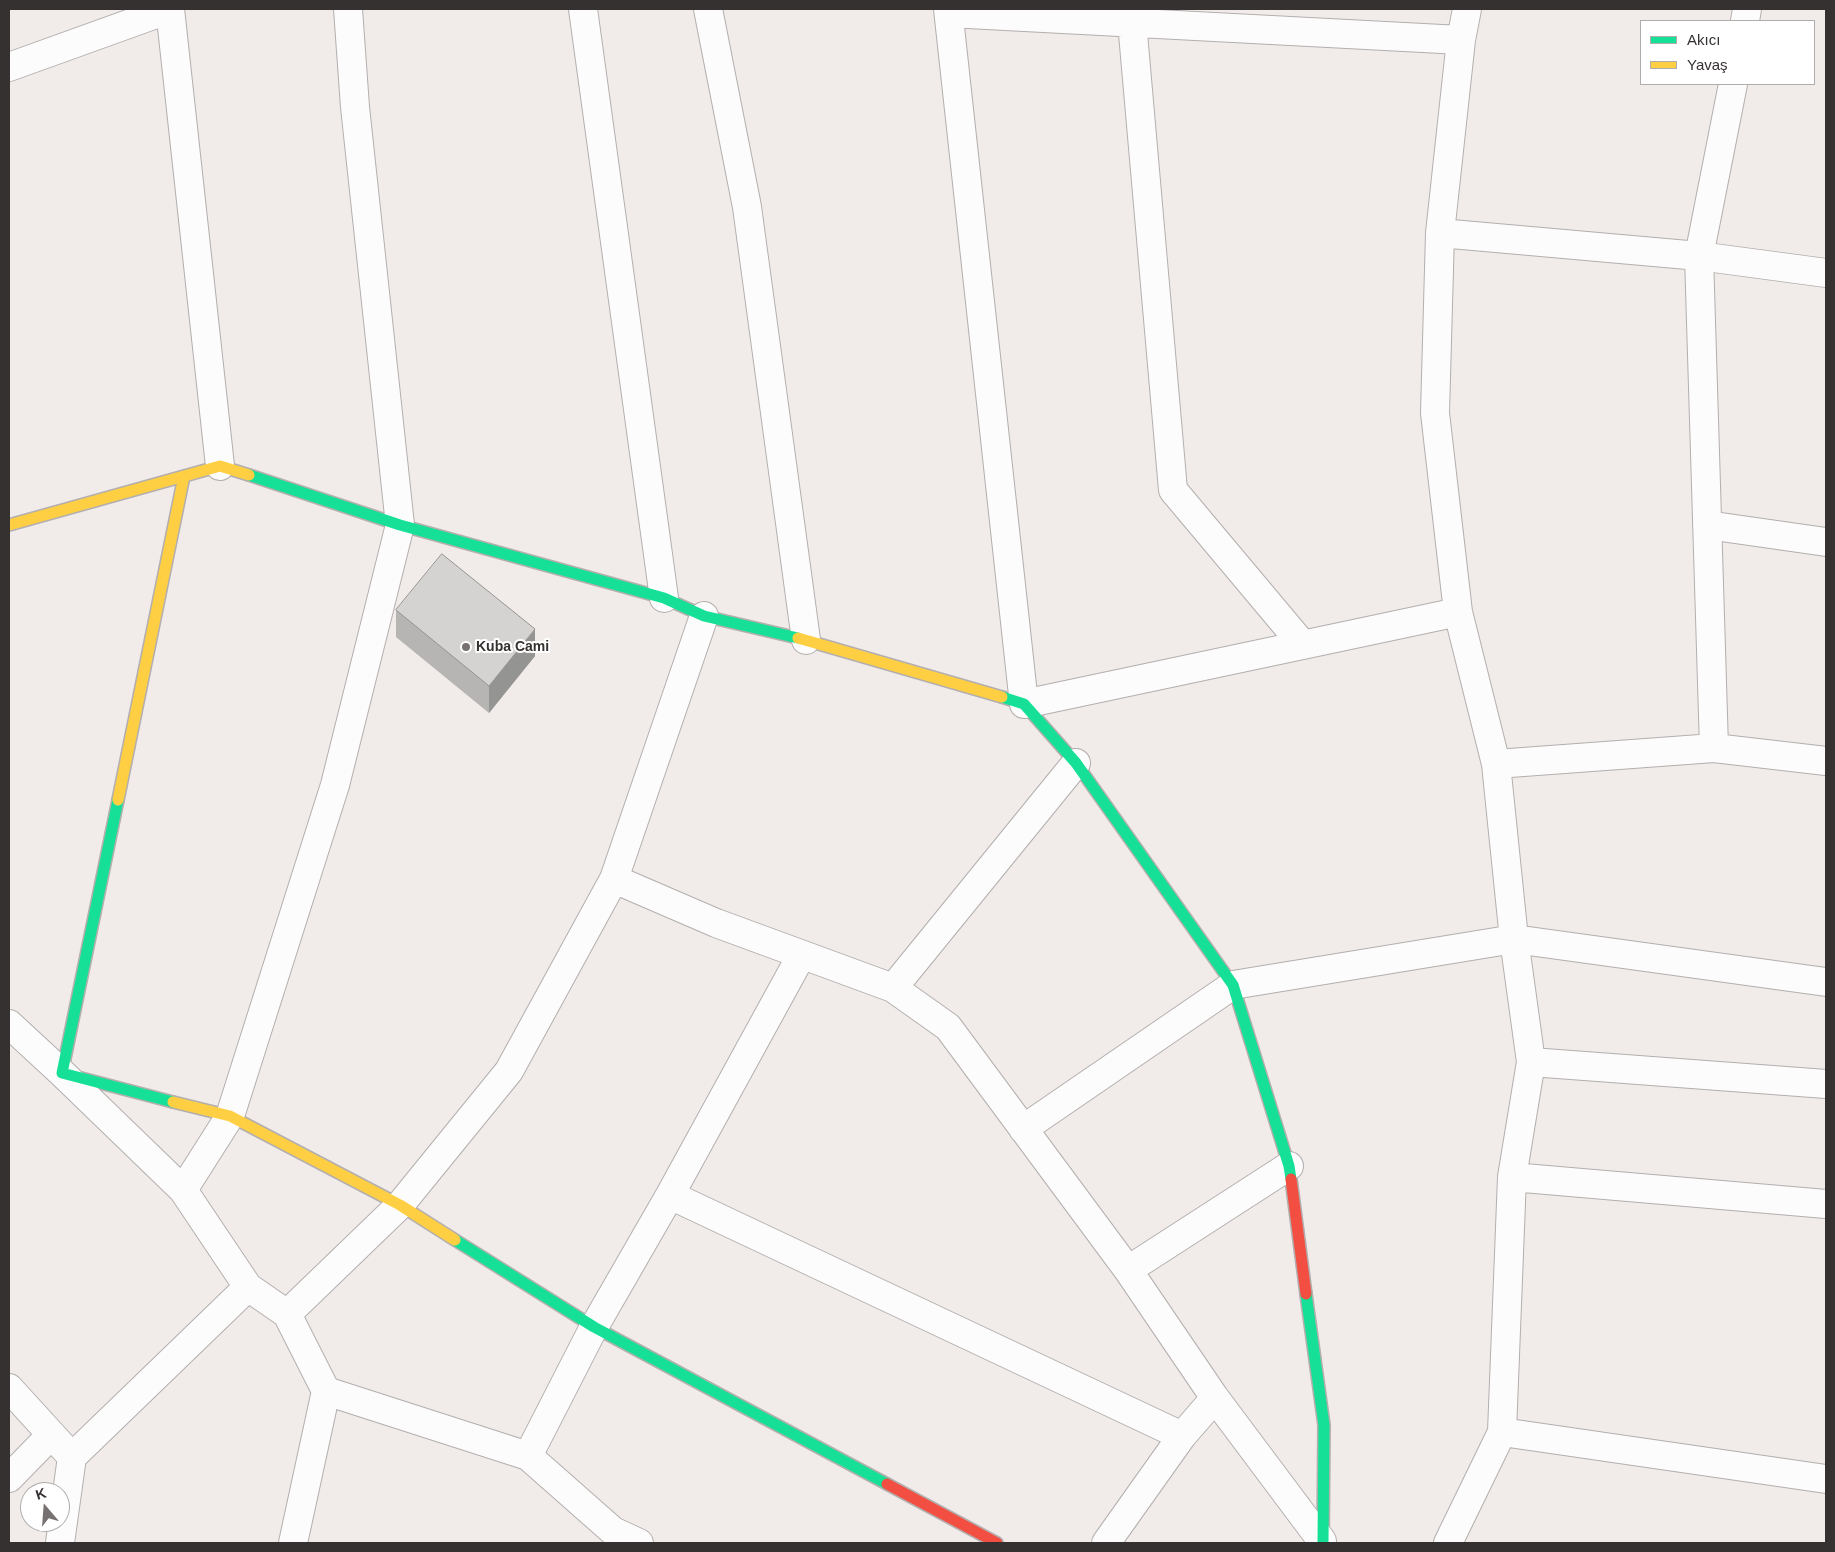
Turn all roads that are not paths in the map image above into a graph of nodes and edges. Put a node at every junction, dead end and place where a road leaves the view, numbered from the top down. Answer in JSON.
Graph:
{"nodes":[{"id":1,"x":170,"y":9,"type":"edge"},
{"id":2,"x":348,"y":9,"type":"edge"},
{"id":3,"x":584,"y":9,"type":"edge"},
{"id":4,"x":708,"y":9,"type":"edge"},
{"id":5,"x":1468,"y":9,"type":"edge"},
{"id":6,"x":948,"y":11,"type":"edge"},
{"id":7,"x":1132,"y":22,"type":"junction"},
{"id":8,"x":1461,"y":40,"type":"junction"},
{"id":9,"x":9,"y":67,"type":"edge"},
{"id":10,"x":1733,"y":85,"type":"edge"},
{"id":11,"x":1440,"y":232,"type":"junction"},
{"id":12,"x":1699,"y":256,"type":"junction"},
{"id":13,"x":1826,"y":273,"type":"edge"},
{"id":14,"x":220,"y":466,"type":"junction"},
{"id":15,"x":184,"y":476,"type":"junction"},
{"id":16,"x":9,"y":525,"type":"edge"},
{"id":17,"x":400,"y":525,"type":"junction"},
{"id":18,"x":1707,"y":526,"type":"junction"},
{"id":19,"x":1826,"y":542,"type":"edge"},
{"id":20,"x":664,"y":598,"type":"junction"},
{"id":21,"x":1458,"y":612,"type":"junction"},
{"id":22,"x":704,"y":616,"type":"junction"},
{"id":23,"x":806,"y":640,"type":"junction"},
{"id":24,"x":1303,"y":645,"type":"junction"},
{"id":25,"x":1024,"y":704,"type":"junction"},
{"id":26,"x":1714,"y":748,"type":"junction"},
{"id":27,"x":1826,"y":761,"type":"edge"},
{"id":28,"x":1076,"y":763,"type":"junction"},
{"id":29,"x":1496,"y":764,"type":"junction"},
{"id":30,"x":614,"y":879,"type":"junction"},
{"id":31,"x":1514,"y":939,"type":"junction"},
{"id":32,"x":801,"y":956,"type":"junction"},
{"id":33,"x":1826,"y":982,"type":"edge"},
{"id":34,"x":1233,"y":985,"type":"junction"},
{"id":35,"x":893,"y":988,"type":"junction"},
{"id":36,"x":9,"y":1024,"type":"edge"},
{"id":37,"x":1531,"y":1062,"type":"junction"},
{"id":38,"x":62,"y":1073,"type":"junction"},
{"id":39,"x":1826,"y":1084,"type":"edge"},
{"id":40,"x":230,"y":1116,"type":"junction"},
{"id":41,"x":1024,"y":1129,"type":"junction"},
{"id":42,"x":1288,"y":1166,"type":"junction"},
{"id":43,"x":1512,"y":1177,"type":"junction"},
{"id":44,"x":183,"y":1190,"type":"junction"},
{"id":45,"x":670,"y":1195,"type":"junction"},
{"id":46,"x":1826,"y":1204,"type":"edge"},
{"id":47,"x":400,"y":1205,"type":"junction"},
{"id":48,"x":1128,"y":1270,"type":"junction"},
{"id":49,"x":248,"y":1288,"type":"junction"},
{"id":50,"x":286,"y":1314,"type":"junction"},
{"id":51,"x":594,"y":1327,"type":"junction"},
{"id":52,"x":9,"y":1388,"type":"edge"},
{"id":53,"x":326,"y":1391,"type":"junction"},
{"id":54,"x":1215,"y":1398,"type":"junction"},
{"id":55,"x":1502,"y":1432,"type":"junction"},
{"id":56,"x":52,"y":1435,"type":"junction"},
{"id":57,"x":1182,"y":1436,"type":"junction"},
{"id":58,"x":528,"y":1456,"type":"junction"},
{"id":59,"x":72,"y":1457,"type":"junction"},
{"id":60,"x":9,"y":1478,"type":"edge"},
{"id":61,"x":1826,"y":1478,"type":"edge"},
{"id":62,"x":611,"y":1537,"type":"edge"},
{"id":63,"x":1323,"y":1542,"type":"edge"},
{"id":64,"x":60,"y":1543,"type":"edge"},
{"id":65,"x":293,"y":1543,"type":"edge"},
{"id":66,"x":639,"y":1543,"type":"edge"},
{"id":67,"x":997,"y":1543,"type":"edge"},
{"id":68,"x":1106,"y":1543,"type":"edge"},
{"id":69,"x":1448,"y":1543,"type":"edge"}],
"edges":[{"from":1,"to":9,"type":"street"},
{"from":1,"to":14,"type":"street"},
{"from":2,"to":17,"type":"street"},
{"from":3,"to":20,"type":"street"},
{"from":4,"to":23,"type":"street"},
{"from":5,"to":8,"type":"street"},
{"from":6,"to":7,"type":"street"},
{"from":6,"to":25,"type":"street"},
{"from":7,"to":8,"type":"street"},
{"from":7,"to":24,"type":"street"},
{"from":8,"to":11,"type":"street"},
{"from":10,"to":12,"type":"street"},
{"from":11,"to":12,"type":"street"},
{"from":11,"to":21,"type":"street"},
{"from":12,"to":13,"type":"street"},
{"from":12,"to":18,"type":"street"},
{"from":14,"to":15,"type":"street"},
{"from":14,"to":17,"type":"street"},
{"from":15,"to":16,"type":"street"},
{"from":15,"to":38,"type":"street"},
{"from":17,"to":20,"type":"street"},
{"from":17,"to":40,"type":"street"},
{"from":18,"to":19,"type":"street"},
{"from":18,"to":26,"type":"street"},
{"from":20,"to":22,"type":"street"},
{"from":21,"to":24,"type":"street"},
{"from":21,"to":29,"type":"street"},
{"from":22,"to":23,"type":"street"},
{"from":22,"to":30,"type":"street"},
{"from":23,"to":25,"type":"street"},
{"from":24,"to":25,"type":"street"},
{"from":25,"to":28,"type":"street"},
{"from":26,"to":27,"type":"street"},
{"from":26,"to":29,"type":"street"},
{"from":28,"to":34,"type":"street"},
{"from":28,"to":35,"type":"street"},
{"from":29,"to":31,"type":"street"},
{"from":30,"to":32,"type":"street"},
{"from":30,"to":47,"type":"street"},
{"from":31,"to":33,"type":"street"},
{"from":31,"to":34,"type":"street"},
{"from":31,"to":37,"type":"street"},
{"from":32,"to":35,"type":"street"},
{"from":32,"to":45,"type":"street"},
{"from":34,"to":41,"type":"street"},
{"from":34,"to":42,"type":"street"},
{"from":35,"to":41,"type":"street"},
{"from":36,"to":38,"type":"street"},
{"from":37,"to":39,"type":"street"},
{"from":37,"to":43,"type":"street"},
{"from":38,"to":40,"type":"street"},
{"from":38,"to":44,"type":"street"},
{"from":40,"to":44,"type":"street"},
{"from":40,"to":47,"type":"street"},
{"from":41,"to":48,"type":"street"},
{"from":42,"to":48,"type":"street"},
{"from":42,"to":63,"type":"street"},
{"from":43,"to":46,"type":"street"},
{"from":43,"to":55,"type":"street"},
{"from":44,"to":49,"type":"street"},
{"from":45,"to":51,"type":"street"},
{"from":45,"to":57,"type":"street"},
{"from":47,"to":50,"type":"street"},
{"from":47,"to":51,"type":"street"},
{"from":48,"to":54,"type":"street"},
{"from":49,"to":50,"type":"street"},
{"from":49,"to":59,"type":"street"},
{"from":50,"to":53,"type":"street"},
{"from":51,"to":58,"type":"street"},
{"from":51,"to":67,"type":"street"},
{"from":52,"to":56,"type":"street"},
{"from":53,"to":58,"type":"street"},
{"from":53,"to":65,"type":"street"},
{"from":54,"to":57,"type":"street"},
{"from":54,"to":63,"type":"street"},
{"from":55,"to":61,"type":"street"},
{"from":55,"to":69,"type":"street"},
{"from":56,"to":59,"type":"street"},
{"from":56,"to":60,"type":"street"},
{"from":57,"to":68,"type":"street"},
{"from":58,"to":62,"type":"street"},
{"from":59,"to":64,"type":"street"},
{"from":62,"to":66,"type":"street"}]}
